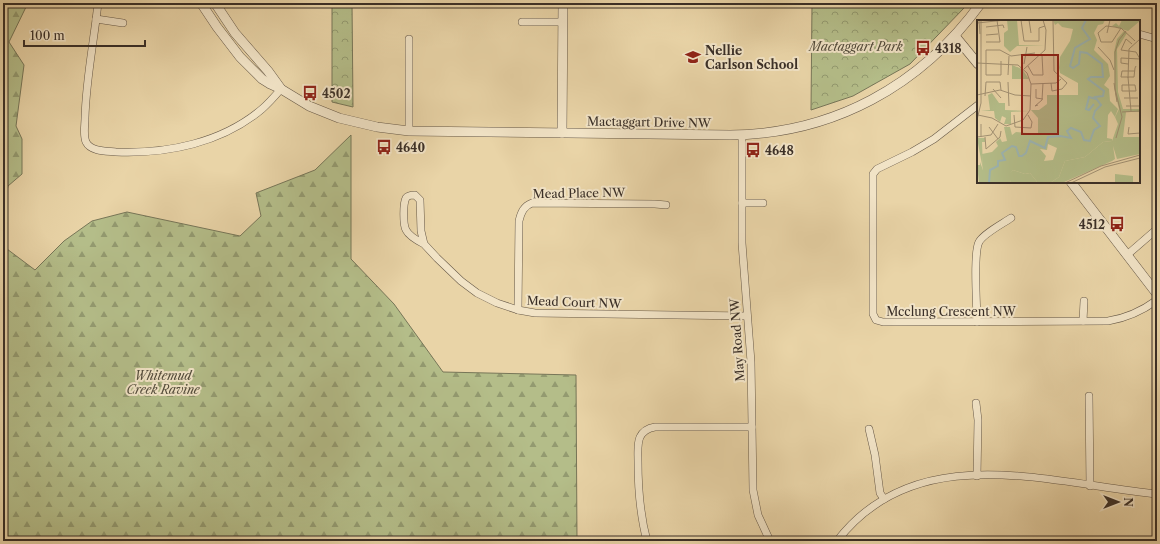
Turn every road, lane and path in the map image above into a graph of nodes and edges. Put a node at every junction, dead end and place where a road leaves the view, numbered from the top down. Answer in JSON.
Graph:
{"nodes":[{"id":1,"x":98,"y":3,"type":"edge"},
{"id":2,"x":202,"y":3,"type":"edge"},
{"id":3,"x":215,"y":3,"type":"edge"},
{"id":4,"x":563,"y":3,"type":"edge"},
{"id":5,"x":981,"y":3,"type":"edge"},
{"id":6,"x":96,"y":19,"type":"junction"},
{"id":7,"x":522,"y":22,"type":"dead end"},
{"id":8,"x":563,"y":22,"type":"junction"},
{"id":9,"x":123,"y":23,"type":"dead end"},
{"id":10,"x":1140,"y":34,"type":"edge"},
{"id":11,"x":955,"y":36,"type":"junction"},
{"id":12,"x":409,"y":39,"type":"dead end"},
{"id":13,"x":1157,"y":39,"type":"edge"},
{"id":14,"x":977,"y":63,"type":"edge"},
{"id":15,"x":281,"y":89,"type":"junction"},
{"id":16,"x":977,"y":106,"type":"edge"},
{"id":17,"x":409,"y":131,"type":"junction"},
{"id":18,"x":562,"y":133,"type":"junction"},
{"id":19,"x":742,"y":135,"type":"junction"},
{"id":20,"x":1072,"y":183,"type":"edge"},
{"id":21,"x":742,"y":203,"type":"junction"},
{"id":22,"x":763,"y":203,"type":"dead end"},
{"id":23,"x":666,"y":205,"type":"dead end"},
{"id":24,"x":1011,"y":218,"type":"dead end"},
{"id":25,"x":1157,"y":229,"type":"edge"},
{"id":26,"x":424,"y":244,"type":"junction"},
{"id":27,"x":1128,"y":255,"type":"junction"},
{"id":28,"x":1157,"y":294,"type":"edge"},
{"id":29,"x":1157,"y":300,"type":"edge"},
{"id":30,"x":1084,"y":301,"type":"dead end"},
{"id":31,"x":518,"y":310,"type":"junction"},
{"id":32,"x":746,"y":316,"type":"junction"},
{"id":33,"x":977,"y":322,"type":"junction"},
{"id":34,"x":1083,"y":322,"type":"junction"},
{"id":35,"x":1089,"y":396,"type":"dead end"},
{"id":36,"x":976,"y":403,"type":"dead end"},
{"id":37,"x":752,"y":427,"type":"junction"},
{"id":38,"x":869,"y":428,"type":"dead end"},
{"id":39,"x":977,"y":476,"type":"junction"},
{"id":40,"x":1090,"y":486,"type":"junction"},
{"id":41,"x":1157,"y":494,"type":"edge"},
{"id":42,"x":884,"y":499,"type":"junction"},
{"id":43,"x":647,"y":541,"type":"edge"},
{"id":44,"x":770,"y":541,"type":"edge"},
{"id":45,"x":837,"y":541,"type":"edge"}],
"edges":[{"from":1,"to":6,"type":"street"},
{"from":2,"to":15,"type":"street","name":"Mactaggart Drive NW"},
{"from":3,"to":15,"type":"street","name":"Mactaggart Drive NW"},
{"from":4,"to":8,"type":"street"},
{"from":5,"to":11,"type":"street","name":"Mactaggart Drive NW"},
{"from":6,"to":9,"type":"street"},
{"from":6,"to":15,"type":"street"},
{"from":7,"to":8,"type":"street"},
{"from":8,"to":18,"type":"street"},
{"from":10,"to":13,"type":"street"},
{"from":11,"to":14,"type":"street"},
{"from":11,"to":19,"type":"street","name":"Mactaggart Drive NW"},
{"from":12,"to":17,"type":"street"},
{"from":15,"to":17,"type":"street","name":"Mactaggart Drive NW"},
{"from":16,"to":33,"type":"street","name":"Mcclung Crescent NW"},
{"from":17,"to":18,"type":"street","name":"Mactaggart Drive NW"},
{"from":18,"to":19,"type":"street","name":"Mactaggart Drive NW"},
{"from":19,"to":21,"type":"street","name":"May Road NW"},
{"from":20,"to":27,"type":"street"},
{"from":21,"to":22,"type":"street"},
{"from":21,"to":32,"type":"street","name":"May Road NW"},
{"from":23,"to":31,"type":"street","name":"Mead Place NW"},
{"from":24,"to":33,"type":"street"},
{"from":25,"to":27,"type":"street"},
{"from":26,"to":26,"type":"street","name":"Mead Court NW"},
{"from":26,"to":31,"type":"street","name":"Mead Court NW"},
{"from":27,"to":28,"type":"street"},
{"from":29,"to":34,"type":"street","name":"Mcclung Crescent NW"},
{"from":30,"to":34,"type":"street"},
{"from":31,"to":32,"type":"street","name":"Mead Court NW"},
{"from":32,"to":37,"type":"street","name":"May Road NW"},
{"from":33,"to":34,"type":"street","name":"Mcclung Crescent NW"},
{"from":35,"to":40,"type":"street"},
{"from":36,"to":39,"type":"street"},
{"from":37,"to":43,"type":"street"},
{"from":37,"to":44,"type":"street","name":"May Road NW"},
{"from":38,"to":42,"type":"street"},
{"from":39,"to":40,"type":"street"},
{"from":39,"to":42,"type":"street"},
{"from":40,"to":41,"type":"street"},
{"from":42,"to":45,"type":"street"}]}
